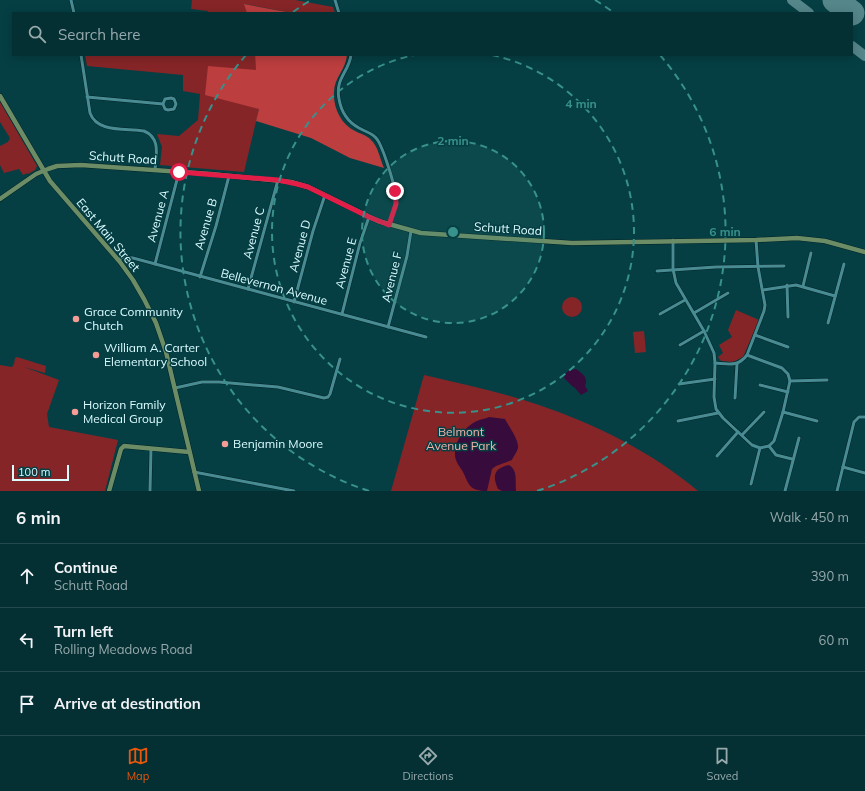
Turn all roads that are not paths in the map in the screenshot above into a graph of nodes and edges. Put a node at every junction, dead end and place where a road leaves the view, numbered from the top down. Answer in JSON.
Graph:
{"nodes":[{"id":1,"x":71,"y":0,"type":"edge"},
{"id":2,"x":335,"y":0,"type":"edge"},
{"id":3,"x":74,"y":12,"type":"edge"},
{"id":4,"x":339,"y":12,"type":"edge"},
{"id":5,"x":81,"y":56,"type":"edge"},
{"id":6,"x":351,"y":56,"type":"edge"},
{"id":7,"x":0,"y":96,"type":"edge"},
{"id":8,"x":88,"y":97,"type":"junction"},
{"id":9,"x":163,"y":104,"type":"junction"},
{"id":10,"x":155,"y":170,"type":"junction"},
{"id":11,"x":44,"y":171,"type":"junction"},
{"id":12,"x":179,"y":172,"type":"junction"},
{"id":13,"x":229,"y":176,"type":"junction"},
{"id":14,"x":278,"y":180,"type":"junction"},
{"id":15,"x":325,"y":195,"type":"junction"},
{"id":16,"x":0,"y":199,"type":"edge"},
{"id":17,"x":369,"y":217,"type":"junction"},
{"id":18,"x":389,"y":225,"type":"junction"},
{"id":19,"x":411,"y":231,"type":"junction"},
{"id":20,"x":673,"y":240,"type":"junction"},
{"id":21,"x":756,"y":240,"type":"junction"},
{"id":22,"x":865,"y":252,"type":"edge"},
{"id":23,"x":811,"y":254,"type":"dead end"},
{"id":24,"x":118,"y":260,"type":"junction"},
{"id":25,"x":154,"y":264,"type":"junction"},
{"id":26,"x":844,"y":264,"type":"dead end"},
{"id":27,"x":784,"y":266,"type":"dead end"},
{"id":28,"x":758,"y":267,"type":"junction"},
{"id":29,"x":673,"y":269,"type":"junction"},
{"id":30,"x":658,"y":271,"type":"dead end"},
{"id":31,"x":200,"y":277,"type":"junction"},
{"id":32,"x":788,"y":286,"type":"junction"},
{"id":33,"x":803,"y":286,"type":"junction"},
{"id":34,"x":248,"y":289,"type":"junction"},
{"id":35,"x":763,"y":290,"type":"junction"},
{"id":36,"x":728,"y":293,"type":"dead end"},
{"id":37,"x":835,"y":296,"type":"junction"},
{"id":38,"x":685,"y":300,"type":"junction"},
{"id":39,"x":294,"y":302,"type":"junction"},
{"id":40,"x":694,"y":313,"type":"junction"},
{"id":41,"x":342,"y":314,"type":"junction"},
{"id":42,"x":660,"y":314,"type":"dead end"},
{"id":43,"x":788,"y":317,"type":"dead end"},
{"id":44,"x":828,"y":323,"type":"dead end"},
{"id":45,"x":388,"y":327,"type":"junction"},
{"id":46,"x":704,"y":331,"type":"junction"},
{"id":47,"x":755,"y":335,"type":"junction"},
{"id":48,"x":426,"y":337,"type":"dead end"},
{"id":49,"x":680,"y":345,"type":"dead end"},
{"id":50,"x":788,"y":347,"type":"dead end"},
{"id":51,"x":747,"y":355,"type":"junction"},
{"id":52,"x":340,"y":359,"type":"dead end"},
{"id":53,"x":715,"y":363,"type":"junction"},
{"id":54,"x":737,"y":364,"type":"junction"},
{"id":55,"x":714,"y":378,"type":"junction"},
{"id":56,"x":827,"y":380,"type":"dead end"},
{"id":57,"x":790,"y":381,"type":"junction"},
{"id":58,"x":679,"y":384,"type":"dead end"},
{"id":59,"x":760,"y":385,"type":"dead end"},
{"id":60,"x":174,"y":388,"type":"junction"},
{"id":61,"x":788,"y":392,"type":"junction"},
{"id":62,"x":735,"y":398,"type":"dead end"},
{"id":63,"x":764,"y":412,"type":"dead end"},
{"id":64,"x":783,"y":412,"type":"junction"},
{"id":65,"x":718,"y":413,"type":"junction"},
{"id":66,"x":865,"y":417,"type":"edge"},
{"id":67,"x":678,"y":420,"type":"dead end"},
{"id":68,"x":817,"y":421,"type":"dead end"},
{"id":69,"x":738,"y":432,"type":"junction"},
{"id":70,"x":742,"y":435,"type":"junction"},
{"id":71,"x":799,"y":438,"type":"dead end"},
{"id":72,"x":769,"y":446,"type":"junction"},
{"id":73,"x":760,"y":448,"type":"junction"},
{"id":74,"x":151,"y":449,"type":"junction"},
{"id":75,"x":190,"y":452,"type":"junction"},
{"id":76,"x":716,"y":456,"type":"dead end"},
{"id":77,"x":792,"y":459,"type":"junction"},
{"id":78,"x":843,"y":467,"type":"junction"},
{"id":79,"x":194,"y":472,"type":"junction"},
{"id":80,"x":865,"y":473,"type":"edge"},
{"id":81,"x":751,"y":484,"type":"dead end"},
{"id":82,"x":109,"y":491,"type":"edge"},
{"id":83,"x":150,"y":491,"type":"edge"},
{"id":84,"x":199,"y":491,"type":"edge"},
{"id":85,"x":294,"y":491,"type":"edge"},
{"id":86,"x":785,"y":491,"type":"edge"},
{"id":87,"x":837,"y":491,"type":"edge"}],
"edges":[{"from":1,"to":3,"type":"street"},
{"from":2,"to":4,"type":"street"},
{"from":5,"to":8,"type":"street"},
{"from":6,"to":18,"type":"street"},
{"from":7,"to":11,"type":"street","name":"East Main Street"},
{"from":8,"to":9,"type":"street"},
{"from":8,"to":10,"type":"street"},
{"from":9,"to":9,"type":"street"},
{"from":10,"to":11,"type":"street","name":"Schutt Road"},
{"from":10,"to":12,"type":"street","name":"Schutt Road"},
{"from":11,"to":16,"type":"street","name":"Schutt Road"},
{"from":11,"to":24,"type":"street","name":"East Main Street"},
{"from":12,"to":13,"type":"street","name":"Schutt Road"},
{"from":12,"to":25,"type":"street","name":"Avenue A"},
{"from":13,"to":14,"type":"street","name":"Schutt Road"},
{"from":13,"to":31,"type":"street","name":"Avenue B"},
{"from":14,"to":15,"type":"street","name":"Schutt Road"},
{"from":14,"to":34,"type":"street","name":"Avenue C"},
{"from":15,"to":17,"type":"street","name":"Schutt Road"},
{"from":15,"to":39,"type":"street","name":"Avenue D"},
{"from":17,"to":18,"type":"street","name":"Schutt Road"},
{"from":17,"to":41,"type":"street","name":"Avenue E"},
{"from":18,"to":19,"type":"street","name":"Schutt Road"},
{"from":19,"to":20,"type":"street","name":"Schutt Road"},
{"from":19,"to":45,"type":"street","name":"Avenue F"},
{"from":20,"to":21,"type":"street","name":"Schutt Road"},
{"from":20,"to":29,"type":"street"},
{"from":21,"to":22,"type":"street","name":"Schutt Road"},
{"from":21,"to":28,"type":"street"},
{"from":23,"to":33,"type":"street"},
{"from":24,"to":25,"type":"street","name":"Bellevernon Avenue"},
{"from":24,"to":60,"type":"street","name":"East Main Street"},
{"from":25,"to":31,"type":"street","name":"Bellevernon Avenue"},
{"from":26,"to":37,"type":"street"},
{"from":27,"to":28,"type":"street"},
{"from":28,"to":29,"type":"street"},
{"from":28,"to":35,"type":"street"},
{"from":29,"to":30,"type":"street"},
{"from":29,"to":38,"type":"street"},
{"from":31,"to":34,"type":"street","name":"Bellevernon Avenue"},
{"from":32,"to":33,"type":"street"},
{"from":32,"to":35,"type":"street"},
{"from":32,"to":43,"type":"street"},
{"from":33,"to":37,"type":"street"},
{"from":34,"to":39,"type":"street","name":"Bellevernon Avenue"},
{"from":35,"to":47,"type":"street"},
{"from":36,"to":40,"type":"street"},
{"from":37,"to":44,"type":"street"},
{"from":38,"to":40,"type":"street"},
{"from":38,"to":42,"type":"street"},
{"from":39,"to":41,"type":"street","name":"Bellevernon Avenue"},
{"from":40,"to":46,"type":"street"},
{"from":41,"to":45,"type":"street","name":"Bellevernon Avenue"},
{"from":45,"to":48,"type":"street","name":"Bellevernon Avenue"},
{"from":46,"to":49,"type":"street"},
{"from":46,"to":53,"type":"street"},
{"from":47,"to":50,"type":"street"},
{"from":47,"to":51,"type":"street"},
{"from":51,"to":54,"type":"street"},
{"from":51,"to":57,"type":"street"},
{"from":52,"to":60,"type":"street"},
{"from":53,"to":54,"type":"street"},
{"from":53,"to":55,"type":"street"},
{"from":54,"to":62,"type":"street"},
{"from":55,"to":58,"type":"street"},
{"from":55,"to":65,"type":"street"},
{"from":56,"to":57,"type":"street"},
{"from":57,"to":61,"type":"street"},
{"from":59,"to":61,"type":"street"},
{"from":60,"to":75,"type":"street","name":"East Main Street"},
{"from":61,"to":64,"type":"street"},
{"from":63,"to":70,"type":"street"},
{"from":64,"to":68,"type":"street"},
{"from":64,"to":72,"type":"street"},
{"from":65,"to":67,"type":"street"},
{"from":65,"to":69,"type":"street"},
{"from":66,"to":78,"type":"street"},
{"from":69,"to":70,"type":"street"},
{"from":69,"to":76,"type":"street"},
{"from":70,"to":73,"type":"street"},
{"from":71,"to":77,"type":"street"},
{"from":72,"to":73,"type":"street"},
{"from":72,"to":77,"type":"street"},
{"from":73,"to":81,"type":"street"},
{"from":74,"to":75,"type":"street"},
{"from":74,"to":82,"type":"street"},
{"from":74,"to":83,"type":"street"},
{"from":75,"to":79,"type":"street","name":"East Main Street"},
{"from":77,"to":86,"type":"street"},
{"from":78,"to":80,"type":"street"},
{"from":78,"to":87,"type":"street"},
{"from":79,"to":84,"type":"street","name":"East Main Street"},
{"from":79,"to":85,"type":"street"}]}
